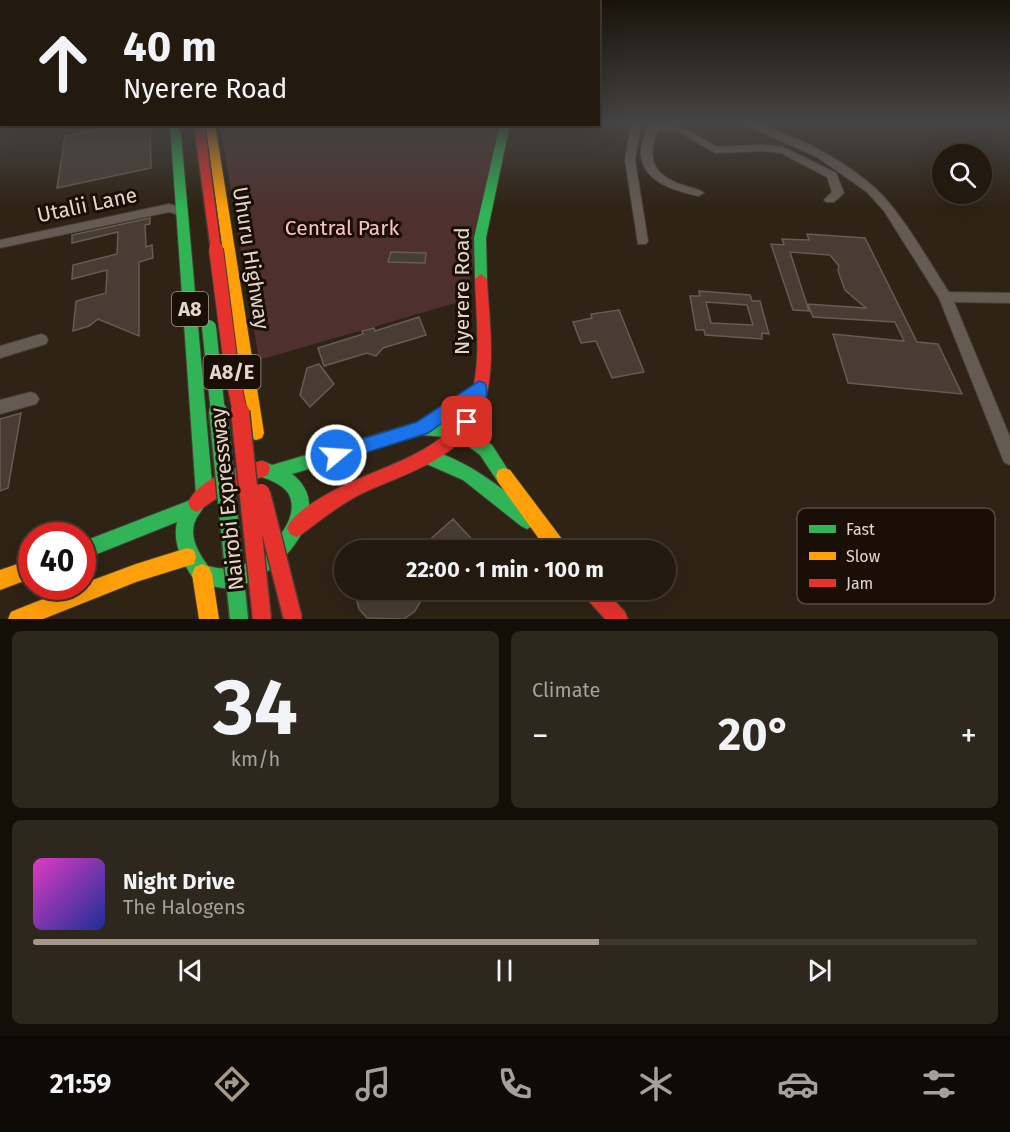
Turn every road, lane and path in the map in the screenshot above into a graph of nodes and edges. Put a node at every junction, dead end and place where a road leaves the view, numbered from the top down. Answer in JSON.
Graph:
{"nodes":[{"id":1,"x":177,"y":152,"type":"edge"},
{"id":2,"x":190,"y":152,"type":"edge"},
{"id":3,"x":203,"y":152,"type":"edge"},
{"id":4,"x":215,"y":152,"type":"edge"},
{"id":5,"x":499,"y":152,"type":"edge"},
{"id":6,"x":631,"y":152,"type":"edge"},
{"id":7,"x":646,"y":152,"type":"edge"},
{"id":8,"x":785,"y":152,"type":"edge"},
{"id":9,"x":814,"y":152,"type":"edge"},
{"id":10,"x":698,"y":193,"type":"dead end"},
{"id":11,"x":830,"y":200,"type":"dead end"},
{"id":12,"x":182,"y":212,"type":"junction"},
{"id":13,"x":198,"y":241,"type":"dead end"},
{"id":14,"x":642,"y":241,"type":"dead end"},
{"id":15,"x":0,"y":244,"type":"edge"},
{"id":16,"x":945,"y":297,"type":"junction"},
{"id":17,"x":1010,"y":298,"type":"edge"},
{"id":18,"x":207,"y":312,"type":"dead end"},
{"id":19,"x":41,"y":340,"type":"dead end"},
{"id":20,"x":0,"y":351,"type":"edge"},
{"id":21,"x":479,"y":388,"type":"junction"},
{"id":22,"x":32,"y":399,"type":"dead end"},
{"id":23,"x":0,"y":407,"type":"edge"},
{"id":24,"x":475,"y":409,"type":"junction"},
{"id":25,"x":242,"y":423,"type":"junction"},
{"id":26,"x":422,"y":428,"type":"junction"},
{"id":27,"x":460,"y":431,"type":"junction"},
{"id":28,"x":486,"y":450,"type":"junction"},
{"id":29,"x":428,"y":457,"type":"junction"},
{"id":30,"x":1010,"y":457,"type":"edge"},
{"id":31,"x":269,"y":470,"type":"junction"},
{"id":32,"x":204,"y":494,"type":"junction"},
{"id":33,"x":194,"y":507,"type":"junction"},
{"id":34,"x":296,"y":528,"type":"junction"},
{"id":35,"x":549,"y":540,"type":"edge"},
{"id":36,"x":551,"y":540,"type":"edge"},
{"id":37,"x":96,"y":545,"type":"edge"},
{"id":38,"x":287,"y":545,"type":"junction"},
{"id":39,"x":188,"y":557,"type":"junction"},
{"id":40,"x":18,"y":573,"type":"edge"},
{"id":41,"x":202,"y":574,"type":"junction"},
{"id":42,"x":0,"y":580,"type":"edge"},
{"id":43,"x":601,"y":600,"type":"edge"},
{"id":44,"x":277,"y":609,"type":"dead end"},
{"id":45,"x":18,"y":619,"type":"edge"},
{"id":46,"x":209,"y":619,"type":"edge"},
{"id":47,"x":239,"y":619,"type":"edge"},
{"id":48,"x":262,"y":619,"type":"edge"},
{"id":49,"x":293,"y":619,"type":"edge"},
{"id":50,"x":618,"y":619,"type":"edge"}],
"edges":[{"from":1,"to":12,"type":"main road","number":"A8"},
{"from":2,"to":13,"type":"main road"},
{"from":3,"to":25,"type":"main road","name":"Nairobi Expressway","number":"A8/E","bridge":true},
{"from":4,"to":31,"type":"main road","name":"Uhuru Highway","number":"A8"},
{"from":5,"to":21,"type":"main road","name":"Nyerere Road"},
{"from":6,"to":14,"type":"street"},
{"from":7,"to":10,"type":"street"},
{"from":8,"to":11,"type":"street"},
{"from":9,"to":16,"type":"street"},
{"from":12,"to":15,"type":"street","name":"Utalii Lane"},
{"from":12,"to":32,"type":"main road","number":"A8"},
{"from":16,"to":17,"type":"street"},
{"from":16,"to":30,"type":"street"},
{"from":18,"to":47,"type":"main road","name":"Nairobi Expressway","number":"A8/E","bridge":true},
{"from":19,"to":20,"type":"street"},
{"from":21,"to":24,"type":"main road","name":"Nyerere Road"},
{"from":21,"to":26,"type":"main road"},
{"from":22,"to":23,"type":"street"},
{"from":24,"to":27,"type":"main road","name":"Nyerere Road"},
{"from":24,"to":28,"type":"main road"},
{"from":25,"to":48,"type":"main road","name":"Nairobi Expressway","number":"A8/E","bridge":true},
{"from":25,"to":49,"type":"main road","bridge":true},
{"from":26,"to":27,"type":"main road"},
{"from":26,"to":31,"type":"main road"},
{"from":27,"to":28,"type":"main road"},
{"from":27,"to":29,"type":"main road","name":"Nyerere Road"},
{"from":28,"to":36,"type":"main road"},
{"from":29,"to":34,"type":"main road","name":"Nyerere Road"},
{"from":29,"to":35,"type":"main road"},
{"from":31,"to":32,"type":"main road"},
{"from":31,"to":34,"type":"main road"},
{"from":32,"to":33,"type":"main road"},
{"from":33,"to":37,"type":"main road"},
{"from":33,"to":39,"type":"main road"},
{"from":34,"to":38,"type":"main road"},
{"from":38,"to":41,"type":"main road"},
{"from":38,"to":44,"type":"main road"},
{"from":39,"to":41,"type":"main road"},
{"from":39,"to":45,"type":"main road"},
{"from":40,"to":42,"type":"main road"},
{"from":41,"to":46,"type":"main road"},
{"from":43,"to":50,"type":"main road"}]}
